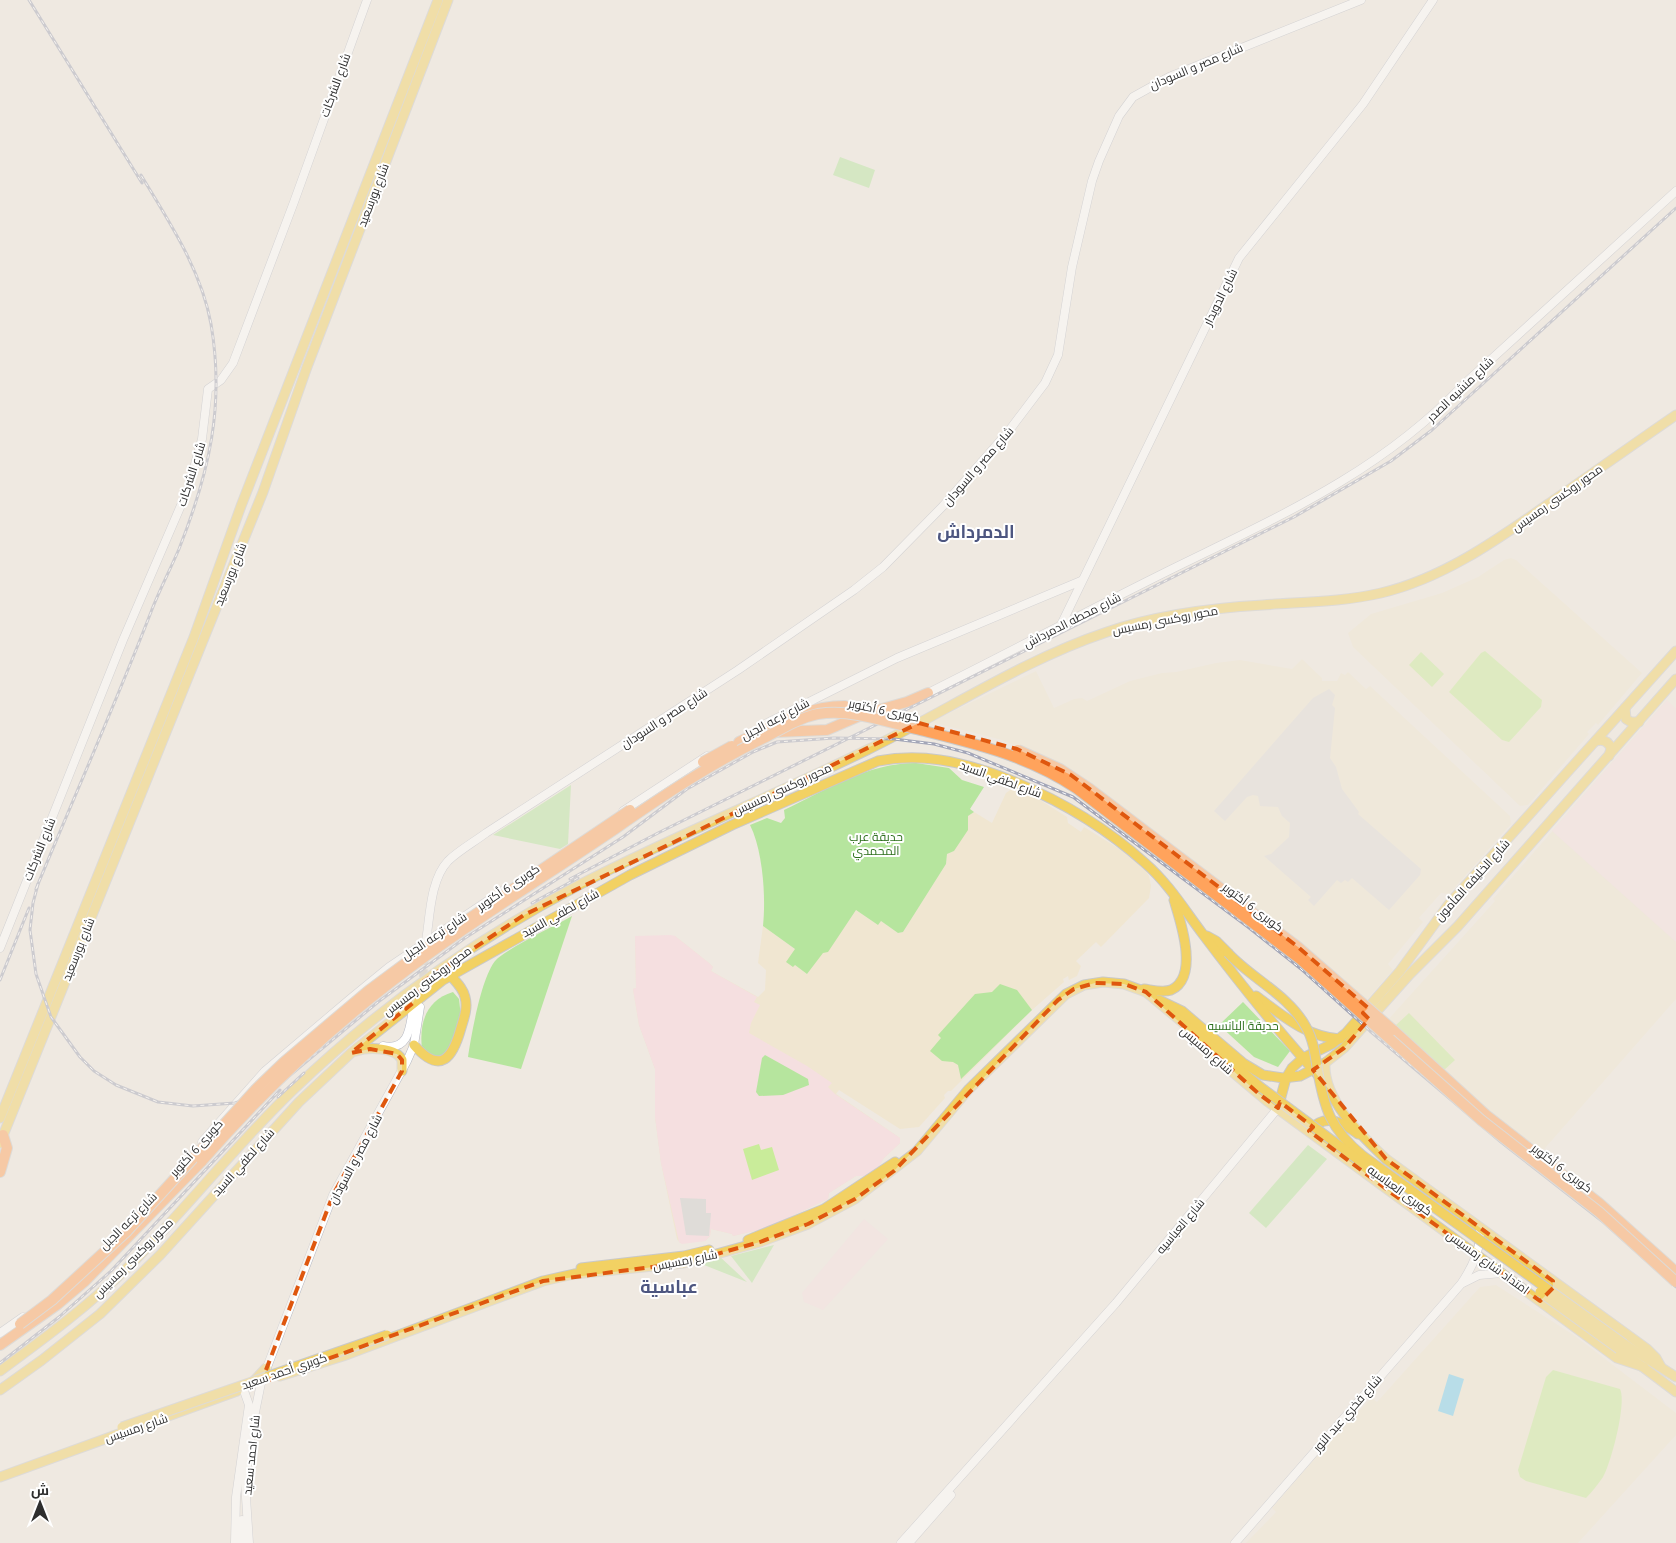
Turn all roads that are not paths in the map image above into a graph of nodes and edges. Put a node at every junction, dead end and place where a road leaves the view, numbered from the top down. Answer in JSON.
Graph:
{"nodes":[{"id":1,"x":367,"y":0,"type":"edge"},
{"id":2,"x":438,"y":0,"type":"edge"},
{"id":3,"x":448,"y":0,"type":"edge"},
{"id":4,"x":1361,"y":0,"type":"edge"},
{"id":5,"x":1433,"y":0,"type":"edge"},
{"id":6,"x":1676,"y":191,"type":"edge"},
{"id":7,"x":1676,"y":415,"type":"edge"},
{"id":8,"x":277,"y":418,"type":"junction"},
{"id":9,"x":287,"y":422,"type":"junction"},
{"id":10,"x":248,"y":489,"type":"junction"},
{"id":11,"x":263,"y":492,"type":"junction"},
{"id":12,"x":241,"y":506,"type":"junction"},
{"id":13,"x":257,"y":508,"type":"junction"},
{"id":14,"x":1217,"y":547,"type":"joint"},
{"id":15,"x":1081,"y":581,"type":"junction"},
{"id":16,"x":1060,"y":627,"type":"junction"},
{"id":17,"x":1676,"y":651,"type":"edge"},
{"id":18,"x":1676,"y":679,"type":"edge"},
{"id":19,"x":928,"y":693,"type":"joint"},
{"id":20,"x":1625,"y":708,"type":"junction"},
{"id":21,"x":1639,"y":722,"type":"junction"},
{"id":22,"x":776,"y":732,"type":"junction"},
{"id":23,"x":1596,"y":741,"type":"junction"},
{"id":24,"x":1609,"y":756,"type":"junction"},
{"id":25,"x":110,"y":858,"type":"junction"},
{"id":26,"x":98,"y":876,"type":"junction"},
{"id":27,"x":107,"y":880,"type":"junction"},
{"id":28,"x":1171,"y":892,"type":"junction"},
{"id":29,"x":1202,"y":934,"type":"junction"},
{"id":30,"x":426,"y":941,"type":"junction"},
{"id":31,"x":0,"y":948,"type":"edge"},
{"id":32,"x":1228,"y":953,"type":"joint"},
{"id":33,"x":450,"y":975,"type":"junction"},
{"id":34,"x":424,"y":981,"type":"junction"},
{"id":35,"x":1141,"y":989,"type":"junction"},
{"id":36,"x":1247,"y":990,"type":"junction"},
{"id":37,"x":1154,"y":998,"type":"junction"},
{"id":38,"x":45,"y":1004,"type":"junction"},
{"id":39,"x":1162,"y":1005,"type":"junction"},
{"id":40,"x":415,"y":1006,"type":"junction"},
{"id":41,"x":51,"y":1015,"type":"junction"},
{"id":42,"x":1042,"y":1018,"type":"junction"},
{"id":43,"x":1340,"y":1039,"type":"junction"},
{"id":44,"x":414,"y":1045,"type":"junction"},
{"id":45,"x":359,"y":1047,"type":"junction"},
{"id":46,"x":351,"y":1053,"type":"junction"},
{"id":47,"x":1303,"y":1058,"type":"junction"},
{"id":48,"x":1325,"y":1063,"type":"junction"},
{"id":49,"x":1313,"y":1070,"type":"junction"},
{"id":50,"x":402,"y":1071,"type":"junction"},
{"id":51,"x":1286,"y":1078,"type":"junction"},
{"id":52,"x":1327,"y":1085,"type":"junction"},
{"id":53,"x":1278,"y":1108,"type":"junction"},
{"id":54,"x":0,"y":1118,"type":"edge"},
{"id":55,"x":1309,"y":1132,"type":"junction"},
{"id":56,"x":2,"y":1139,"type":"edge"},
{"id":57,"x":1370,"y":1144,"type":"junction"},
{"id":58,"x":0,"y":1172,"type":"edge"},
{"id":59,"x":1480,"y":1228,"type":"junction"},
{"id":60,"x":1477,"y":1254,"type":"junction"},
{"id":61,"x":1676,"y":1272,"type":"edge"},
{"id":62,"x":1503,"y":1273,"type":"junction"},
{"id":63,"x":1553,"y":1281,"type":"junction"},
{"id":64,"x":1676,"y":1282,"type":"edge"},
{"id":65,"x":1462,"y":1284,"type":"junction"},
{"id":66,"x":1570,"y":1292,"type":"junction"},
{"id":67,"x":1540,"y":1301,"type":"junction"},
{"id":68,"x":1555,"y":1311,"type":"junction"},
{"id":69,"x":445,"y":1314,"type":"joint"},
{"id":70,"x":0,"y":1333,"type":"edge"},
{"id":71,"x":0,"y":1338,"type":"edge"},
{"id":72,"x":1081,"y":1344,"type":"junction"},
{"id":73,"x":0,"y":1345,"type":"edge"},
{"id":74,"x":1622,"y":1346,"type":"junction"},
{"id":75,"x":1644,"y":1366,"type":"junction"},
{"id":76,"x":1661,"y":1367,"type":"junction"},
{"id":77,"x":266,"y":1368,"type":"junction"},
{"id":78,"x":0,"y":1371,"type":"edge"},
{"id":79,"x":1676,"y":1377,"type":"edge"},
{"id":80,"x":261,"y":1383,"type":"junction"},
{"id":81,"x":243,"y":1388,"type":"junction"},
{"id":82,"x":0,"y":1390,"type":"edge"},
{"id":83,"x":1676,"y":1392,"type":"edge"},
{"id":84,"x":122,"y":1427,"type":"joint"},
{"id":85,"x":25,"y":1465,"type":"junction"},
{"id":86,"x":0,"y":1471,"type":"edge"},
{"id":87,"x":0,"y":1477,"type":"edge"},
{"id":88,"x":245,"y":1482,"type":"junction"},
{"id":89,"x":235,"y":1543,"type":"edge"},
{"id":90,"x":242,"y":1543,"type":"edge"},
{"id":91,"x":249,"y":1543,"type":"edge"},
{"id":92,"x":901,"y":1543,"type":"edge"},
{"id":93,"x":908,"y":1543,"type":"edge"},
{"id":94,"x":1235,"y":1543,"type":"edge"}],
"edges":[{"from":1,"to":31,"type":"main road","name":"شارع الشركات"},
{"from":2,"to":8,"type":"main road","name":"شارع بورسعيد"},
{"from":3,"to":9,"type":"main road","name":"شارع بورسعيد"},
{"from":4,"to":30,"type":"main road","name":"شارع مصر و السودان"},
{"from":5,"to":15,"type":"main road","name":"شارع الدويدار"},
{"from":6,"to":14,"type":"main road","name":"شارع منشيه الصدر"},
{"from":7,"to":34,"type":"main road","name":"محور روكسى رمسيس"},
{"from":8,"to":9,"type":"main road"},
{"from":8,"to":10,"type":"main road","name":"شارع بورسعيد"},
{"from":9,"to":11,"type":"main road","name":"شارع بورسعيد"},
{"from":10,"to":11,"type":"main road"},
{"from":10,"to":12,"type":"main road","name":"شارع بورسعيد"},
{"from":11,"to":13,"type":"main road","name":"شارع بورسعيد"},
{"from":12,"to":13,"type":"main road"},
{"from":12,"to":25,"type":"main road","name":"شارع بورسعيد"},
{"from":13,"to":25,"type":"main road","name":"شارع بورسعيد"},
{"from":14,"to":16,"type":"main road","name":"شارع محطه الدمرداش"},
{"from":15,"to":16,"type":"main road","name":"شارع الدويدار"},
{"from":15,"to":30,"type":"main road","name":"شارع ترعه الجبل"},
{"from":16,"to":19,"type":"main road","name":"شارع محطه الدمرداش"},
{"from":17,"to":20,"type":"main road","name":"شارع الخليفه المأمون"},
{"from":18,"to":21,"type":"main road","name":"شارع الخليفه المأمون"},
{"from":19,"to":22,"type":"highway","bridge":true},
{"from":20,"to":21,"type":"main road"},
{"from":20,"to":23,"type":"main road","name":"شارع الخليفه المأمون"},
{"from":21,"to":24,"type":"main road","name":"شارع الخليفه المأمون"},
{"from":22,"to":64,"type":"highway","name":"كوبرى 6 أكتوبر","bridge":true},
{"from":22,"to":73,"type":"highway","name":"كوبرى 6 أكتوبر","bridge":true},
{"from":23,"to":24,"type":"main road"},
{"from":23,"to":43,"type":"main road","name":"شارع الخليفه المأمون"},
{"from":24,"to":48,"type":"main road","name":"شارع الخليفه المأمون"},
{"from":25,"to":26,"type":"main road","name":"شارع بورسعيد"},
{"from":25,"to":27,"type":"main road","name":"شارع بورسعيد"},
{"from":26,"to":27,"type":"main road"},
{"from":26,"to":38,"type":"main road","name":"شارع بورسعيد"},
{"from":27,"to":41,"type":"main road","name":"شارع بورسعيد"},
{"from":28,"to":29,"type":"main road","name":"شارع لطفي السيد"},
{"from":28,"to":33,"type":"main road","name":"شارع لطفي السيد"},
{"from":28,"to":35,"type":"main road","name":"شارع رمسيس"},
{"from":29,"to":32,"type":"main road","name":"شارع لطفي السيد"},
{"from":29,"to":36,"type":"main road","name":"شارع لطفي السيد"},
{"from":30,"to":70,"type":"main road","name":"شارع ترعه الجبل"},
{"from":32,"to":74,"type":"main road","name":"كوبرى العباسيه","bridge":true},
{"from":33,"to":40,"type":"main road","name":"شارع لطفي السيد"},
{"from":33,"to":44,"type":"main road"},
{"from":34,"to":40,"type":"main road"},
{"from":34,"to":78,"type":"main road","name":"محور روكسى رمسيس"},
{"from":35,"to":37,"type":"main road","name":"شارع رمسيس"},
{"from":35,"to":42,"type":"main road","name":"شارع رمسيس"},
{"from":36,"to":43,"type":"main road"},
{"from":36,"to":47,"type":"main road","name":"شارع لطفي السيد"},
{"from":37,"to":39,"type":"main road","name":"شارع رمسيس"},
{"from":37,"to":51,"type":"main road"},
{"from":38,"to":41,"type":"main road"},
{"from":38,"to":54,"type":"main road","name":"شارع بورسعيد"},
{"from":39,"to":53,"type":"main road","name":"شارع رمسيس"},
{"from":39,"to":74,"type":"main road","name":"كوبرى العباسيه","bridge":true},
{"from":40,"to":44,"type":"main road","name":"شارع مصر و السودان"},
{"from":40,"to":45,"type":"main road","name":"شارع لطفي السيد"},
{"from":40,"to":45,"type":"main road"},
{"from":41,"to":56,"type":"main road","name":"شارع بورسعيد"},
{"from":42,"to":69,"type":"main road","name":"شارع رمسيس"},
{"from":42,"to":80,"type":"main road","name":"شارع رمسيس"},
{"from":43,"to":47,"type":"main road","name":"شارع الخليفه المأمون"},
{"from":44,"to":50,"type":"main road","name":"شارع مصر و السودان"},
{"from":45,"to":46,"type":"main road","name":"شارع لطفي السيد"},
{"from":46,"to":50,"type":"main road"},
{"from":46,"to":82,"type":"main road","name":"شارع لطفي السيد"},
{"from":47,"to":49,"type":"main road","name":"امتداد شارع رمسيس"},
{"from":47,"to":51,"type":"main road","name":"شارع الخليفه المأمون"},
{"from":48,"to":49,"type":"main road","name":"شارع الخليفه المأمون"},
{"from":48,"to":52,"type":"main road","name":"امتداد شارع رمسيس"},
{"from":49,"to":51,"type":"main road"},
{"from":49,"to":52,"type":"main road","name":"امتداد شارع رمسيس"},
{"from":50,"to":77,"type":"main road","name":"شارع مصر و السودان"},
{"from":51,"to":53,"type":"main road","name":"شارع الخليفه المأمون"},
{"from":52,"to":57,"type":"main road","name":"امتداد شارع رمسيس"},
{"from":53,"to":55,"type":"main road","name":"امتداد شارع رمسيس"},
{"from":53,"to":72,"type":"main road","name":"شارع العباسيه"},
{"from":55,"to":57,"type":"main road"},
{"from":55,"to":60,"type":"main road","name":"امتداد شارع رمسيس"},
{"from":56,"to":58,"type":"highway"},
{"from":57,"to":59,"type":"main road","name":"امتداد شارع رمسيس"},
{"from":59,"to":60,"type":"main road","name":"شارع فخري عبد النور"},
{"from":59,"to":63,"type":"main road","name":"امتداد شارع رمسيس"},
{"from":60,"to":62,"type":"main road","name":"امتداد شارع رمسيس"},
{"from":60,"to":65,"type":"main road","name":"شارع فخري عبد النور"},
{"from":61,"to":71,"type":"highway","name":"كوبرى 6 أكتوبر","bridge":true},
{"from":62,"to":65,"type":"main road","name":"شارع فخري عبد النور"},
{"from":62,"to":67,"type":"main road","name":"امتداد شارع رمسيس"},
{"from":63,"to":66,"type":"main road","name":"امتداد شارع رمسيس"},
{"from":63,"to":67,"type":"main road"},
{"from":65,"to":94,"type":"main road","name":"شارع فخري عبد النور"},
{"from":66,"to":68,"type":"main road"},
{"from":66,"to":76,"type":"main road","name":"امتداد شارع رمسيس"},
{"from":67,"to":68,"type":"main road","name":"امتداد شارع رمسيس"},
{"from":68,"to":75,"type":"main road","name":"امتداد شارع رمسيس"},
{"from":69,"to":84,"type":"main road","name":"كوبري أحمد سعيد","bridge":true},
{"from":72,"to":92,"type":"main road","name":"شارع العباسيه"},
{"from":72,"to":93,"type":"main road","name":"شارع العباسيه"},
{"from":74,"to":75,"type":"main road","name":"كوبرى العباسيه"},
{"from":74,"to":76,"type":"main road","name":"امتداد شارع رمسيس"},
{"from":75,"to":83,"type":"main road","name":"امتداد شارع رمسيس"},
{"from":76,"to":79,"type":"main road","name":"امتداد شارع رمسيس"},
{"from":77,"to":80,"type":"main road","name":"شارع احمد سعيد"},
{"from":77,"to":81,"type":"main road","name":"شارع رمسيس"},
{"from":80,"to":88,"type":"main road","name":"شارع احمد سعيد"},
{"from":81,"to":85,"type":"main road","name":"شارع رمسيس"},
{"from":81,"to":89,"type":"main road","name":"شارع احمد سعيد"},
{"from":84,"to":85,"type":"main road","name":"شارع رمسيس"},
{"from":85,"to":86,"type":"main road","name":"شارع رمسيس"},
{"from":85,"to":87,"type":"main road","name":"شارع رمسيس"},
{"from":88,"to":90,"type":"main road"},
{"from":88,"to":91,"type":"main road","name":"شارع احمد سعيد"}]}
